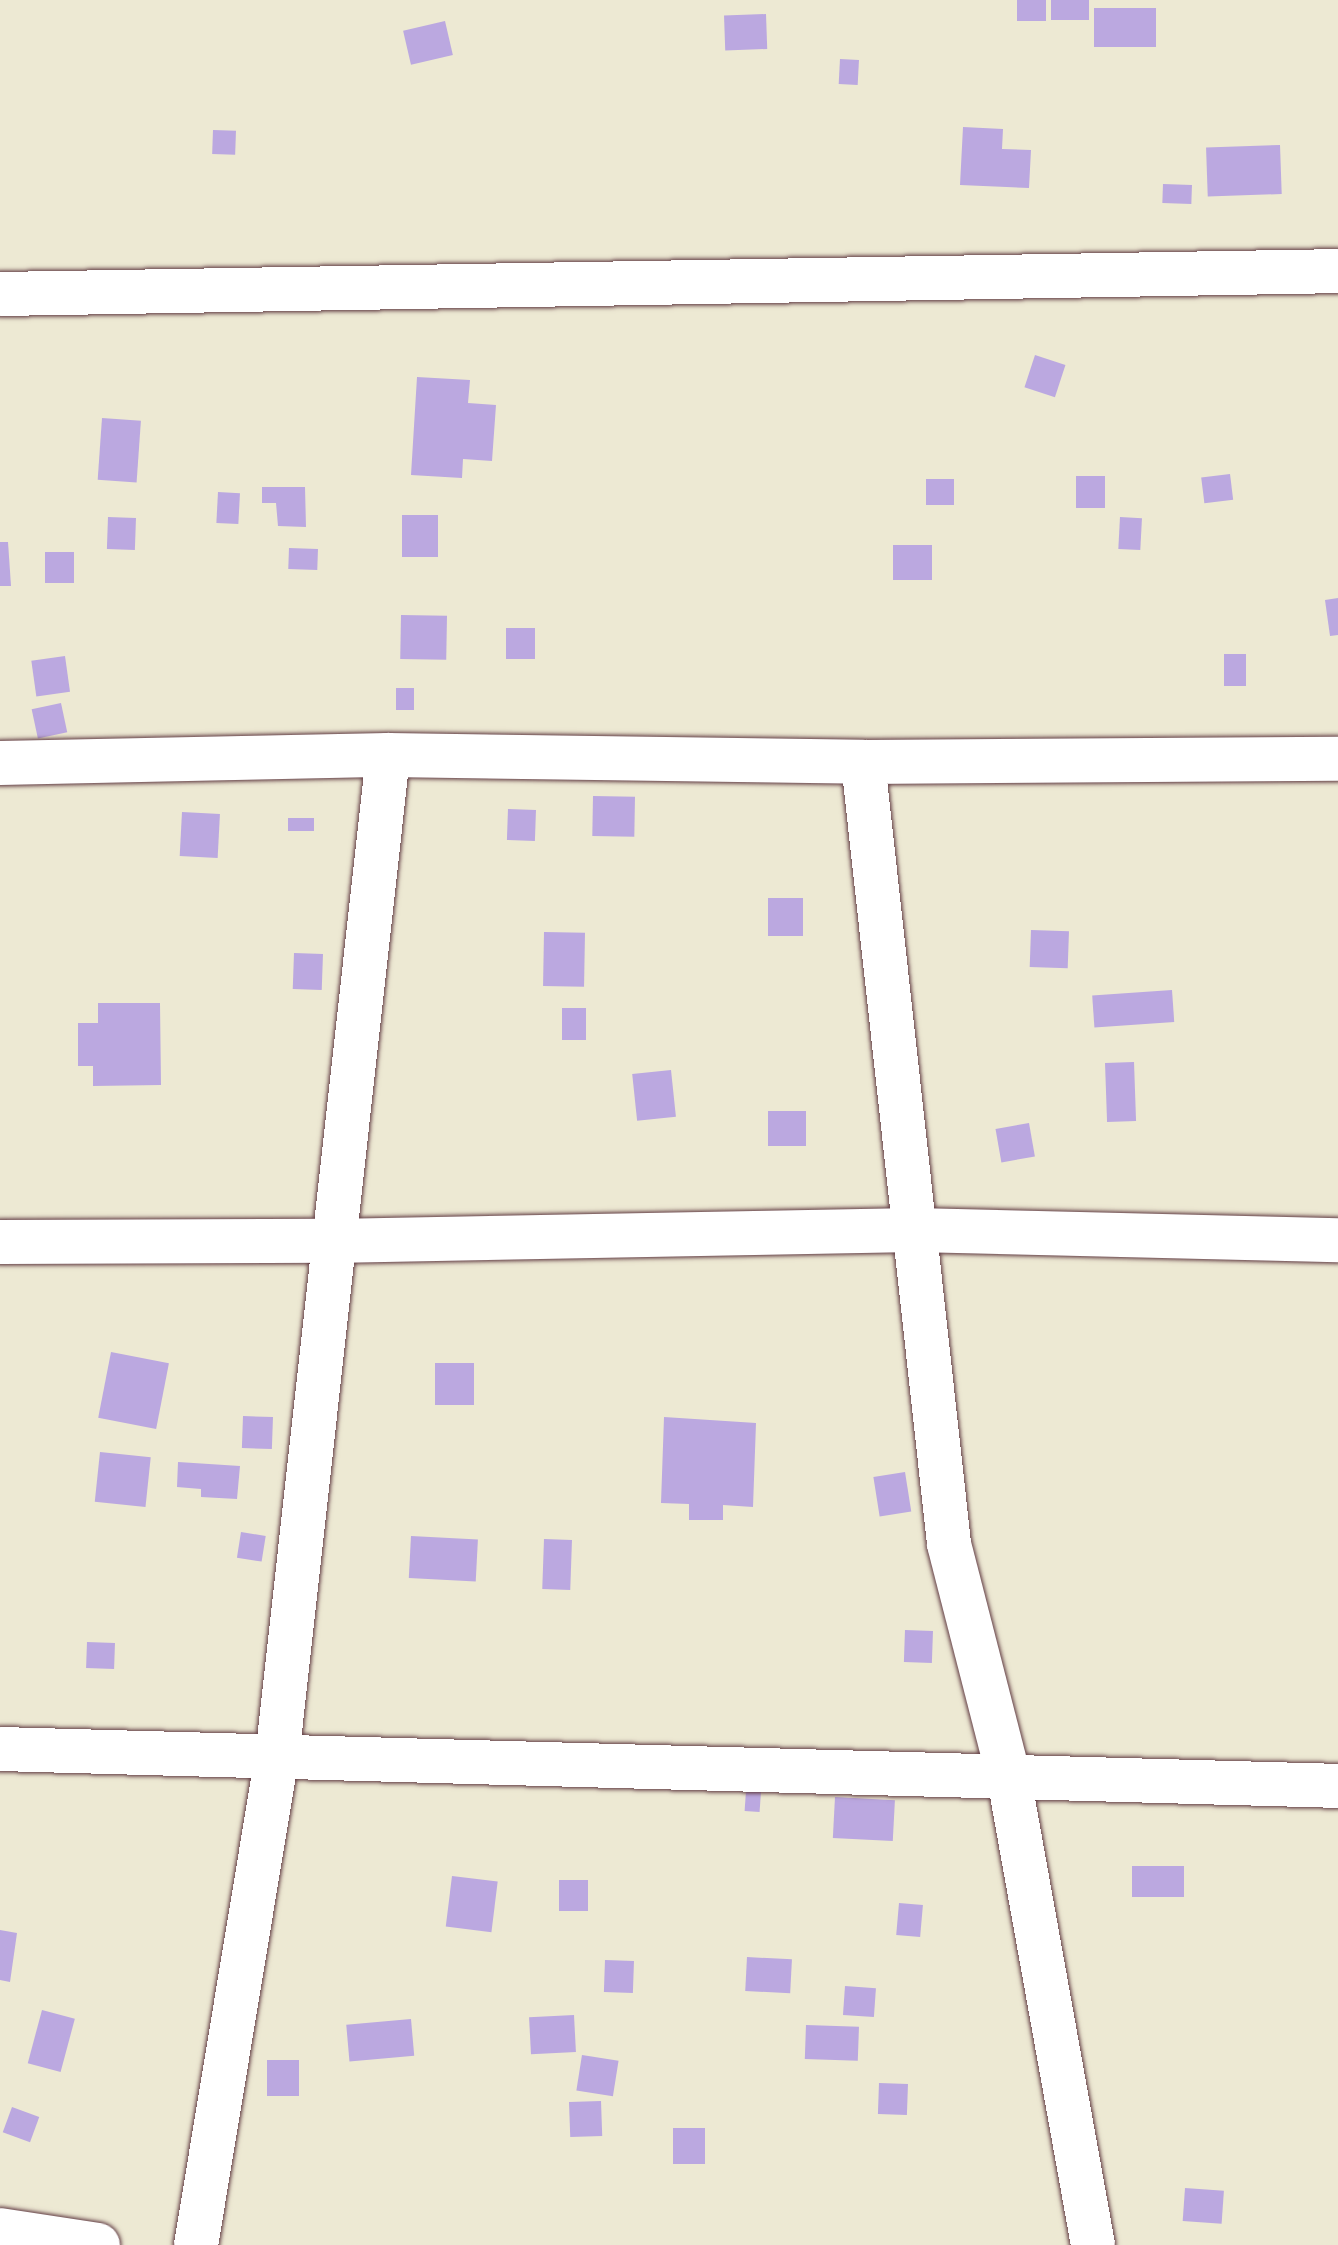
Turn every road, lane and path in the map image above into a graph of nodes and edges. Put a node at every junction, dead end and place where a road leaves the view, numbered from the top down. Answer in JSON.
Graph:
{"nodes":[{"id":1,"x":1338,"y":271,"type":"edge"},
{"id":2,"x":0,"y":294,"type":"edge"},
{"id":3,"x":388,"y":755,"type":"junction"},
{"id":4,"x":1338,"y":759,"type":"edge"},
{"id":5,"x":863,"y":762,"type":"junction"},
{"id":6,"x":0,"y":763,"type":"edge"},
{"id":7,"x":915,"y":1230,"type":"junction"},
{"id":8,"x":1338,"y":1240,"type":"edge"},
{"id":9,"x":332,"y":1241,"type":"junction"},
{"id":10,"x":0,"y":1242,"type":"edge"},
{"id":11,"x":0,"y":1749,"type":"edge"},
{"id":12,"x":277,"y":1758,"type":"junction"},
{"id":13,"x":1009,"y":1778,"type":"junction"},
{"id":14,"x":1338,"y":1786,"type":"edge"},
{"id":15,"x":0,"y":2230,"type":"edge"},
{"id":16,"x":98,"y":2245,"type":"edge"},
{"id":17,"x":196,"y":2245,"type":"edge"},
{"id":18,"x":1093,"y":2245,"type":"edge"}],
"edges":[{"from":1,"to":2,"type":"street"},
{"from":3,"to":5,"type":"street"},
{"from":3,"to":6,"type":"street"},
{"from":3,"to":9,"type":"street"},
{"from":4,"to":5,"type":"street"},
{"from":5,"to":7,"type":"street"},
{"from":7,"to":8,"type":"street"},
{"from":7,"to":9,"type":"street"},
{"from":7,"to":13,"type":"street"},
{"from":9,"to":10,"type":"street"},
{"from":9,"to":12,"type":"street"},
{"from":11,"to":12,"type":"street"},
{"from":12,"to":13,"type":"street"},
{"from":12,"to":17,"type":"street"},
{"from":13,"to":14,"type":"street"},
{"from":13,"to":18,"type":"street"},
{"from":15,"to":16,"type":"street"}]}
